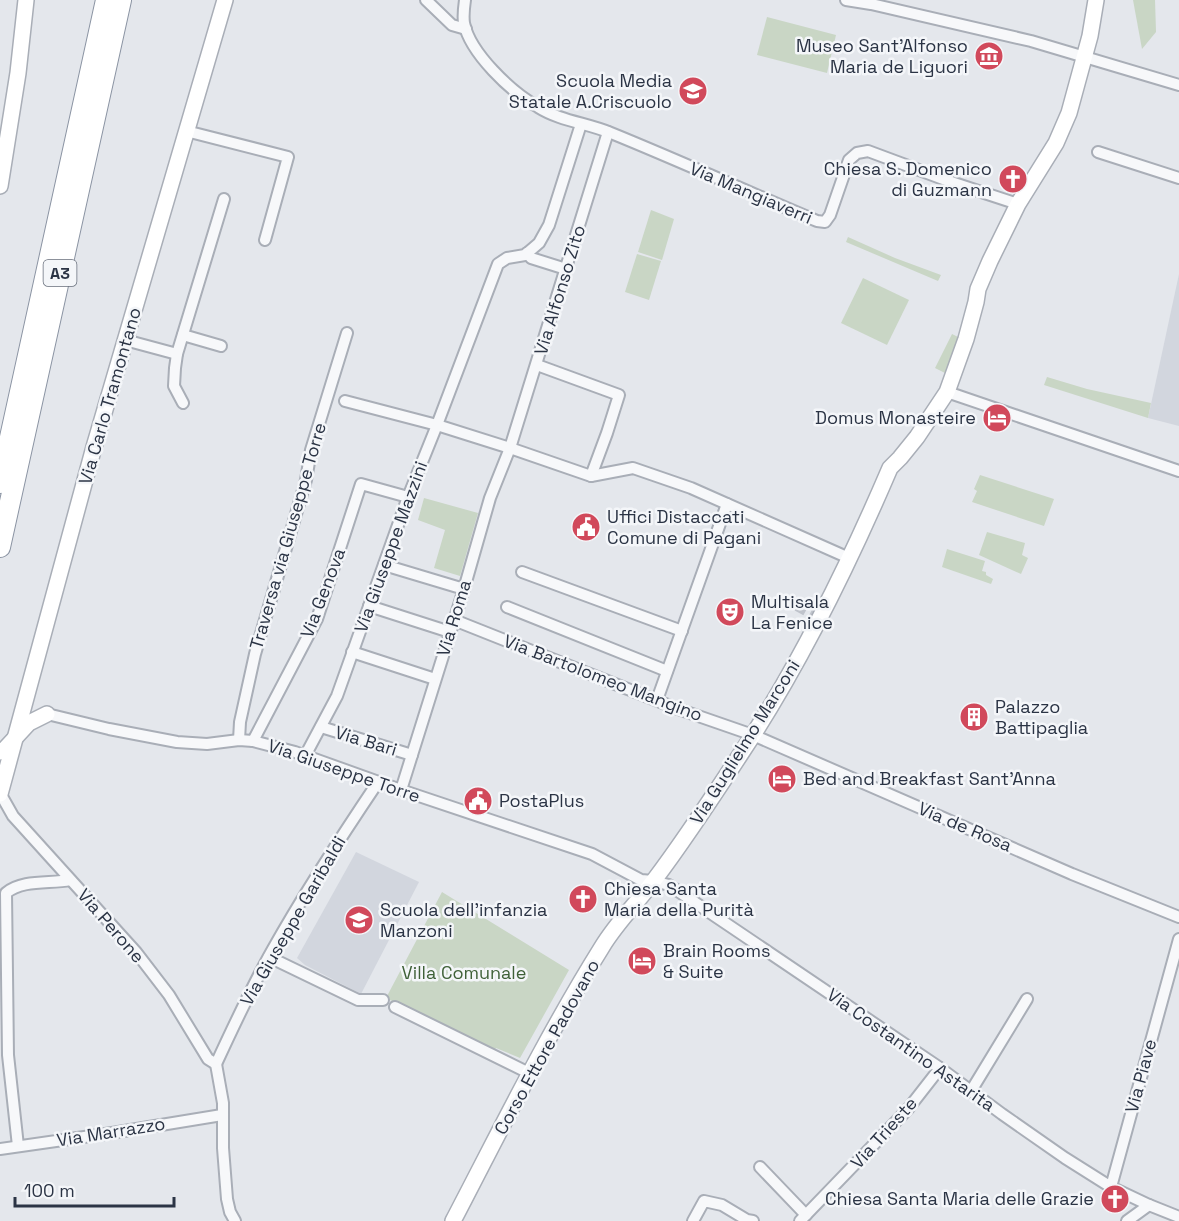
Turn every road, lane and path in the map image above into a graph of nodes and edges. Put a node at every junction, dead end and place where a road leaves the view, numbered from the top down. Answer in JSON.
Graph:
{"nodes":[{"id":1,"x":26,"y":0,"type":"edge"},
{"id":2,"x":106,"y":0,"type":"edge"},
{"id":3,"x":121,"y":0,"type":"edge"},
{"id":4,"x":225,"y":0,"type":"edge"},
{"id":5,"x":426,"y":0,"type":"edge"},
{"id":6,"x":465,"y":0,"type":"edge"},
{"id":7,"x":846,"y":0,"type":"edge"},
{"id":8,"x":1096,"y":0,"type":"edge"},
{"id":9,"x":466,"y":29,"type":"junction"},
{"id":10,"x":1084,"y":57,"type":"junction"},
{"id":11,"x":1179,"y":84,"type":"edge"},
{"id":12,"x":581,"y":124,"type":"junction"},
{"id":13,"x":186,"y":131,"type":"junction"},
{"id":14,"x":608,"y":132,"type":"junction"},
{"id":15,"x":1098,"y":152,"type":"dead end"},
{"id":16,"x":1179,"y":178,"type":"edge"},
{"id":17,"x":0,"y":186,"type":"edge"},
{"id":18,"x":224,"y":198,"type":"dead end"},
{"id":19,"x":1018,"y":204,"type":"junction"},
{"id":20,"x":265,"y":240,"type":"dead end"},
{"id":21,"x":527,"y":253,"type":"junction"},
{"id":22,"x":567,"y":269,"type":"junction"},
{"id":23,"x":347,"y":333,"type":"dead end"},
{"id":24,"x":183,"y":335,"type":"junction"},
{"id":25,"x":125,"y":340,"type":"junction"},
{"id":26,"x":221,"y":346,"type":"dead end"},
{"id":27,"x":177,"y":354,"type":"junction"},
{"id":28,"x":537,"y":365,"type":"junction"},
{"id":29,"x":947,"y":392,"type":"junction"},
{"id":30,"x":345,"y":401,"type":"dead end"},
{"id":31,"x":183,"y":403,"type":"dead end"},
{"id":32,"x":437,"y":425,"type":"junction"},
{"id":33,"x":510,"y":448,"type":"junction"},
{"id":34,"x":1179,"y":471,"type":"edge"},
{"id":35,"x":591,"y":476,"type":"junction"},
{"id":36,"x":0,"y":483,"type":"edge"},
{"id":37,"x":408,"y":497,"type":"junction"},
{"id":38,"x":727,"y":504,"type":"junction"},
{"id":39,"x":0,"y":547,"type":"edge"},
{"id":40,"x":849,"y":558,"type":"junction"},
{"id":41,"x":384,"y":565,"type":"junction"},
{"id":42,"x":522,"y":572,"type":"dead end"},
{"id":43,"x":464,"y":589,"type":"junction"},
{"id":44,"x":369,"y":606,"type":"junction"},
{"id":45,"x":507,"y":607,"type":"dead end"},
{"id":46,"x":454,"y":620,"type":"junction"},
{"id":47,"x":682,"y":631,"type":"junction"},
{"id":48,"x":450,"y":632,"type":"junction"},
{"id":49,"x":352,"y":652,"type":"junction"},
{"id":50,"x":667,"y":671,"type":"junction"},
{"id":51,"x":435,"y":679,"type":"junction"},
{"id":52,"x":31,"y":681,"type":"junction"},
{"id":53,"x":657,"y":700,"type":"junction"},
{"id":54,"x":24,"y":707,"type":"junction"},
{"id":55,"x":47,"y":714,"type":"junction"},
{"id":56,"x":321,"y":727,"type":"junction"},
{"id":57,"x":753,"y":735,"type":"junction"},
{"id":58,"x":15,"y":740,"type":"junction"},
{"id":59,"x":239,"y":740,"type":"junction"},
{"id":60,"x":253,"y":741,"type":"junction"},
{"id":61,"x":412,"y":755,"type":"junction"},
{"id":62,"x":305,"y":756,"type":"junction"},
{"id":63,"x":3,"y":763,"type":"edge"},
{"id":64,"x":378,"y":782,"type":"junction"},
{"id":65,"x":401,"y":790,"type":"junction"},
{"id":66,"x":0,"y":794,"type":"edge"},
{"id":67,"x":70,"y":880,"type":"junction"},
{"id":68,"x":653,"y":881,"type":"junction"},
{"id":69,"x":1179,"y":917,"type":"edge"},
{"id":70,"x":1179,"y":939,"type":"edge"},
{"id":71,"x":274,"y":949,"type":"junction"},
{"id":72,"x":1175,"y":967,"type":"edge"},
{"id":73,"x":1027,"y":999,"type":"dead end"},
{"id":74,"x":383,"y":1000,"type":"dead end"},
{"id":75,"x":395,"y":1006,"type":"dead end"},
{"id":76,"x":216,"y":1064,"type":"junction"},
{"id":77,"x":940,"y":1068,"type":"junction"},
{"id":78,"x":531,"y":1074,"type":"junction"},
{"id":79,"x":971,"y":1091,"type":"junction"},
{"id":80,"x":222,"y":1115,"type":"junction"},
{"id":81,"x":18,"y":1146,"type":"junction"},
{"id":82,"x":0,"y":1149,"type":"edge"},
{"id":83,"x":760,"y":1167,"type":"dead end"},
{"id":84,"x":1111,"y":1187,"type":"junction"},
{"id":85,"x":1149,"y":1205,"type":"junction"},
{"id":86,"x":1177,"y":1213,"type":"edge"},
{"id":87,"x":803,"y":1218,"type":"edge"},
{"id":88,"x":235,"y":1221,"type":"edge"},
{"id":89,"x":453,"y":1221,"type":"edge"},
{"id":90,"x":693,"y":1221,"type":"edge"},
{"id":91,"x":753,"y":1221,"type":"edge"},
{"id":92,"x":1127,"y":1221,"type":"edge"}],
"edges":[{"from":1,"to":17,"type":"street"},
{"from":2,"to":36,"type":"highway","number":"A3"},
{"from":3,"to":39,"type":"highway","number":"A3"},
{"from":4,"to":13,"type":"street","name":"Via Carlo Tramontano"},
{"from":5,"to":9,"type":"street"},
{"from":6,"to":9,"type":"street"},
{"from":7,"to":10,"type":"street"},
{"from":8,"to":10,"type":"street","name":"Via Guglielmo Marconi"},
{"from":9,"to":12,"type":"street","name":"Via Mangiaverri"},
{"from":10,"to":11,"type":"street"},
{"from":10,"to":19,"type":"street","name":"Via Guglielmo Marconi"},
{"from":12,"to":14,"type":"street","name":"Via Mangiaverri"},
{"from":12,"to":21,"type":"street"},
{"from":13,"to":20,"type":"street"},
{"from":13,"to":25,"type":"street","name":"Via Carlo Tramontano"},
{"from":14,"to":19,"type":"street","name":"Via Mangiaverri"},
{"from":14,"to":22,"type":"street","name":"Via Alfonso Zito"},
{"from":15,"to":16,"type":"street"},
{"from":18,"to":24,"type":"street"},
{"from":19,"to":29,"type":"street","name":"Via Guglielmo Marconi"},
{"from":21,"to":22,"type":"street"},
{"from":21,"to":32,"type":"street","name":"Via Giuseppe Mazzini"},
{"from":22,"to":28,"type":"street","name":"Via Alfonso Zito"},
{"from":23,"to":59,"type":"street","name":"Traversa via Giuseppe Torre"},
{"from":24,"to":26,"type":"street"},
{"from":24,"to":27,"type":"street"},
{"from":25,"to":27,"type":"street"},
{"from":25,"to":52,"type":"street","name":"Via Carlo Tramontano"},
{"from":27,"to":31,"type":"street"},
{"from":28,"to":33,"type":"street","name":"Via Alfonso Zito"},
{"from":28,"to":35,"type":"street"},
{"from":29,"to":34,"type":"street"},
{"from":29,"to":40,"type":"street","name":"Via Guglielmo Marconi"},
{"from":30,"to":32,"type":"street"},
{"from":32,"to":33,"type":"street"},
{"from":32,"to":37,"type":"street","name":"Via Giuseppe Mazzini"},
{"from":33,"to":35,"type":"street"},
{"from":33,"to":43,"type":"street","name":"Via Roma"},
{"from":35,"to":38,"type":"street"},
{"from":37,"to":41,"type":"street","name":"Via Giuseppe Mazzini"},
{"from":37,"to":60,"type":"street","name":"Via Genova"},
{"from":38,"to":40,"type":"street"},
{"from":38,"to":47,"type":"street"},
{"from":40,"to":57,"type":"street","name":"Via Guglielmo Marconi"},
{"from":41,"to":43,"type":"street"},
{"from":41,"to":44,"type":"street","name":"Via Giuseppe Mazzini"},
{"from":42,"to":47,"type":"street"},
{"from":43,"to":46,"type":"street","name":"Via Roma"},
{"from":44,"to":48,"type":"street"},
{"from":44,"to":49,"type":"street","name":"Via Giuseppe Mazzini"},
{"from":45,"to":50,"type":"street"},
{"from":46,"to":48,"type":"street","name":"Via Roma"},
{"from":46,"to":53,"type":"street","name":"Via Bartolomeo Mangino"},
{"from":47,"to":50,"type":"street"},
{"from":48,"to":51,"type":"street","name":"Via Roma"},
{"from":49,"to":51,"type":"street"},
{"from":49,"to":56,"type":"street","name":"Via Giuseppe Mazzini"},
{"from":50,"to":53,"type":"street"},
{"from":51,"to":61,"type":"street","name":"Via Roma"},
{"from":52,"to":54,"type":"street","name":"Via Carlo Tramontano"},
{"from":52,"to":55,"type":"street"},
{"from":53,"to":57,"type":"street","name":"Via Bartolomeo Mangino"},
{"from":54,"to":55,"type":"street","name":"Via Giuseppe Torre"},
{"from":54,"to":58,"type":"street","name":"Via Carlo Tramontano"},
{"from":55,"to":58,"type":"street"},
{"from":55,"to":59,"type":"street","name":"Via Giuseppe Torre"},
{"from":56,"to":61,"type":"street","name":"Via Bari"},
{"from":56,"to":62,"type":"street","name":"Via Giuseppe Mazzini"},
{"from":57,"to":68,"type":"street","name":"Via Guglielmo Marconi"},
{"from":57,"to":69,"type":"street","name":"Via de Rosa"},
{"from":58,"to":63,"type":"street","name":"Via Carlo Tramontano"},
{"from":59,"to":60,"type":"street","name":"Via Giuseppe Torre"},
{"from":60,"to":62,"type":"street","name":"Via Giuseppe Torre"},
{"from":61,"to":65,"type":"street","name":"Via Roma"},
{"from":62,"to":64,"type":"street","name":"Via Giuseppe Torre"},
{"from":63,"to":66,"type":"street","name":"Via Carlo Tramontano"},
{"from":64,"to":65,"type":"street","name":"Via Giuseppe Torre"},
{"from":64,"to":71,"type":"street","name":"Via Giuseppe Garibaldi"},
{"from":65,"to":68,"type":"street","name":"Via Giuseppe Torre"},
{"from":66,"to":67,"type":"street","name":"Via Perone"},
{"from":67,"to":76,"type":"street","name":"Via Perone"},
{"from":67,"to":81,"type":"street"},
{"from":68,"to":77,"type":"street","name":"Via Costantino Astarita"},
{"from":68,"to":78,"type":"street","name":"Corso Ettore Padovano"},
{"from":70,"to":72,"type":"street","name":"Via Piave"},
{"from":71,"to":74,"type":"street"},
{"from":71,"to":76,"type":"street","name":"Via Giuseppe Garibaldi"},
{"from":72,"to":84,"type":"street","name":"Via Piave"},
{"from":73,"to":79,"type":"street"},
{"from":75,"to":78,"type":"street"},
{"from":76,"to":80,"type":"street"},
{"from":77,"to":79,"type":"street","name":"Via Costantino Astarita"},
{"from":77,"to":87,"type":"street","name":"Via Trieste"},
{"from":78,"to":89,"type":"street","name":"Corso Ettore Padovano"},
{"from":79,"to":84,"type":"street","name":"Via Costantino Astarita"},
{"from":80,"to":81,"type":"street","name":"Via Marrazzo"},
{"from":80,"to":88,"type":"street"},
{"from":81,"to":82,"type":"street","name":"Via Marrazzo"},
{"from":83,"to":87,"type":"street"},
{"from":84,"to":85,"type":"street","name":"Via Costantino Astarita"},
{"from":85,"to":86,"type":"street","name":"Via Costantino Astarita"},
{"from":85,"to":92,"type":"street"},
{"from":90,"to":91,"type":"street"}]}
